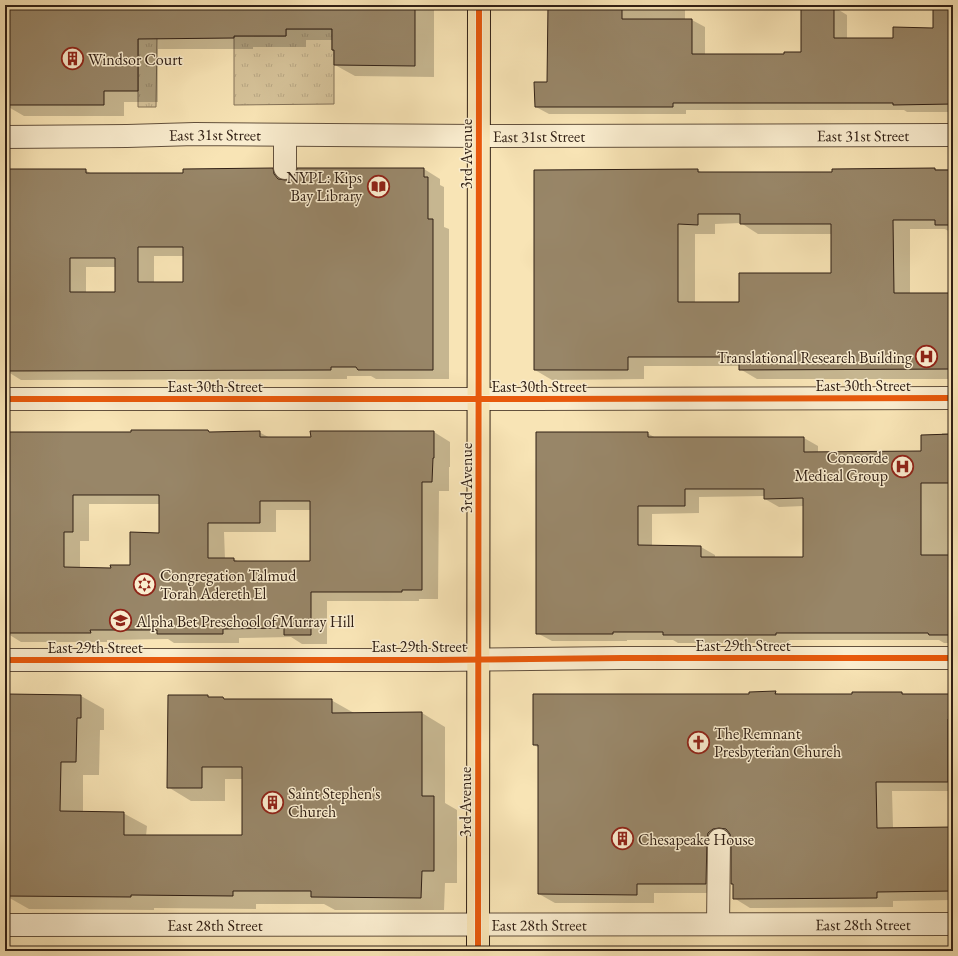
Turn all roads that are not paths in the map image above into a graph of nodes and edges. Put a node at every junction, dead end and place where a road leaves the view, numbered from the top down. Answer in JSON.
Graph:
{"nodes":[{"id":1,"x":479,"y":5,"type":"edge"},
{"id":2,"x":285,"y":135,"type":"junction"},
{"id":3,"x":953,"y":135,"type":"edge"},
{"id":4,"x":479,"y":136,"type":"junction"},
{"id":5,"x":5,"y":137,"type":"edge"},
{"id":6,"x":285,"y":168,"type":"dead end"},
{"id":7,"x":953,"y":398,"type":"edge"},
{"id":8,"x":5,"y":399,"type":"edge"},
{"id":9,"x":479,"y":399,"type":"junction"},
{"id":10,"x":953,"y":658,"type":"edge"},
{"id":11,"x":479,"y":659,"type":"junction"},
{"id":12,"x":5,"y":660,"type":"edge"},
{"id":13,"x":719,"y":840,"type":"dead end"},
{"id":14,"x":718,"y":924,"type":"junction"},
{"id":15,"x":953,"y":924,"type":"edge"},
{"id":16,"x":5,"y":925,"type":"edge"},
{"id":17,"x":478,"y":925,"type":"junction"},
{"id":18,"x":478,"y":951,"type":"edge"}],
"edges":[{"from":1,"to":4,"type":"main road","name":"3rd Avenue"},
{"from":2,"to":4,"type":"street","name":"East 31st Street"},
{"from":2,"to":5,"type":"street","name":"East 31st Street"},
{"from":2,"to":6,"type":"street"},
{"from":3,"to":4,"type":"street","name":"East 31st Street"},
{"from":4,"to":9,"type":"main road","name":"3rd Avenue"},
{"from":7,"to":9,"type":"street","name":"East 30th Street"},
{"from":8,"to":9,"type":"street","name":"East 30th Street"},
{"from":9,"to":11,"type":"main road","name":"3rd Avenue"},
{"from":10,"to":11,"type":"street","name":"East 29th Street"},
{"from":11,"to":12,"type":"street","name":"East 29th Street"},
{"from":11,"to":17,"type":"main road","name":"3rd Avenue"},
{"from":13,"to":14,"type":"street"},
{"from":14,"to":15,"type":"street","name":"East 28th Street"},
{"from":14,"to":17,"type":"street","name":"East 28th Street"},
{"from":16,"to":17,"type":"street","name":"East 28th Street"},
{"from":17,"to":18,"type":"main road","name":"3rd Avenue"}]}
